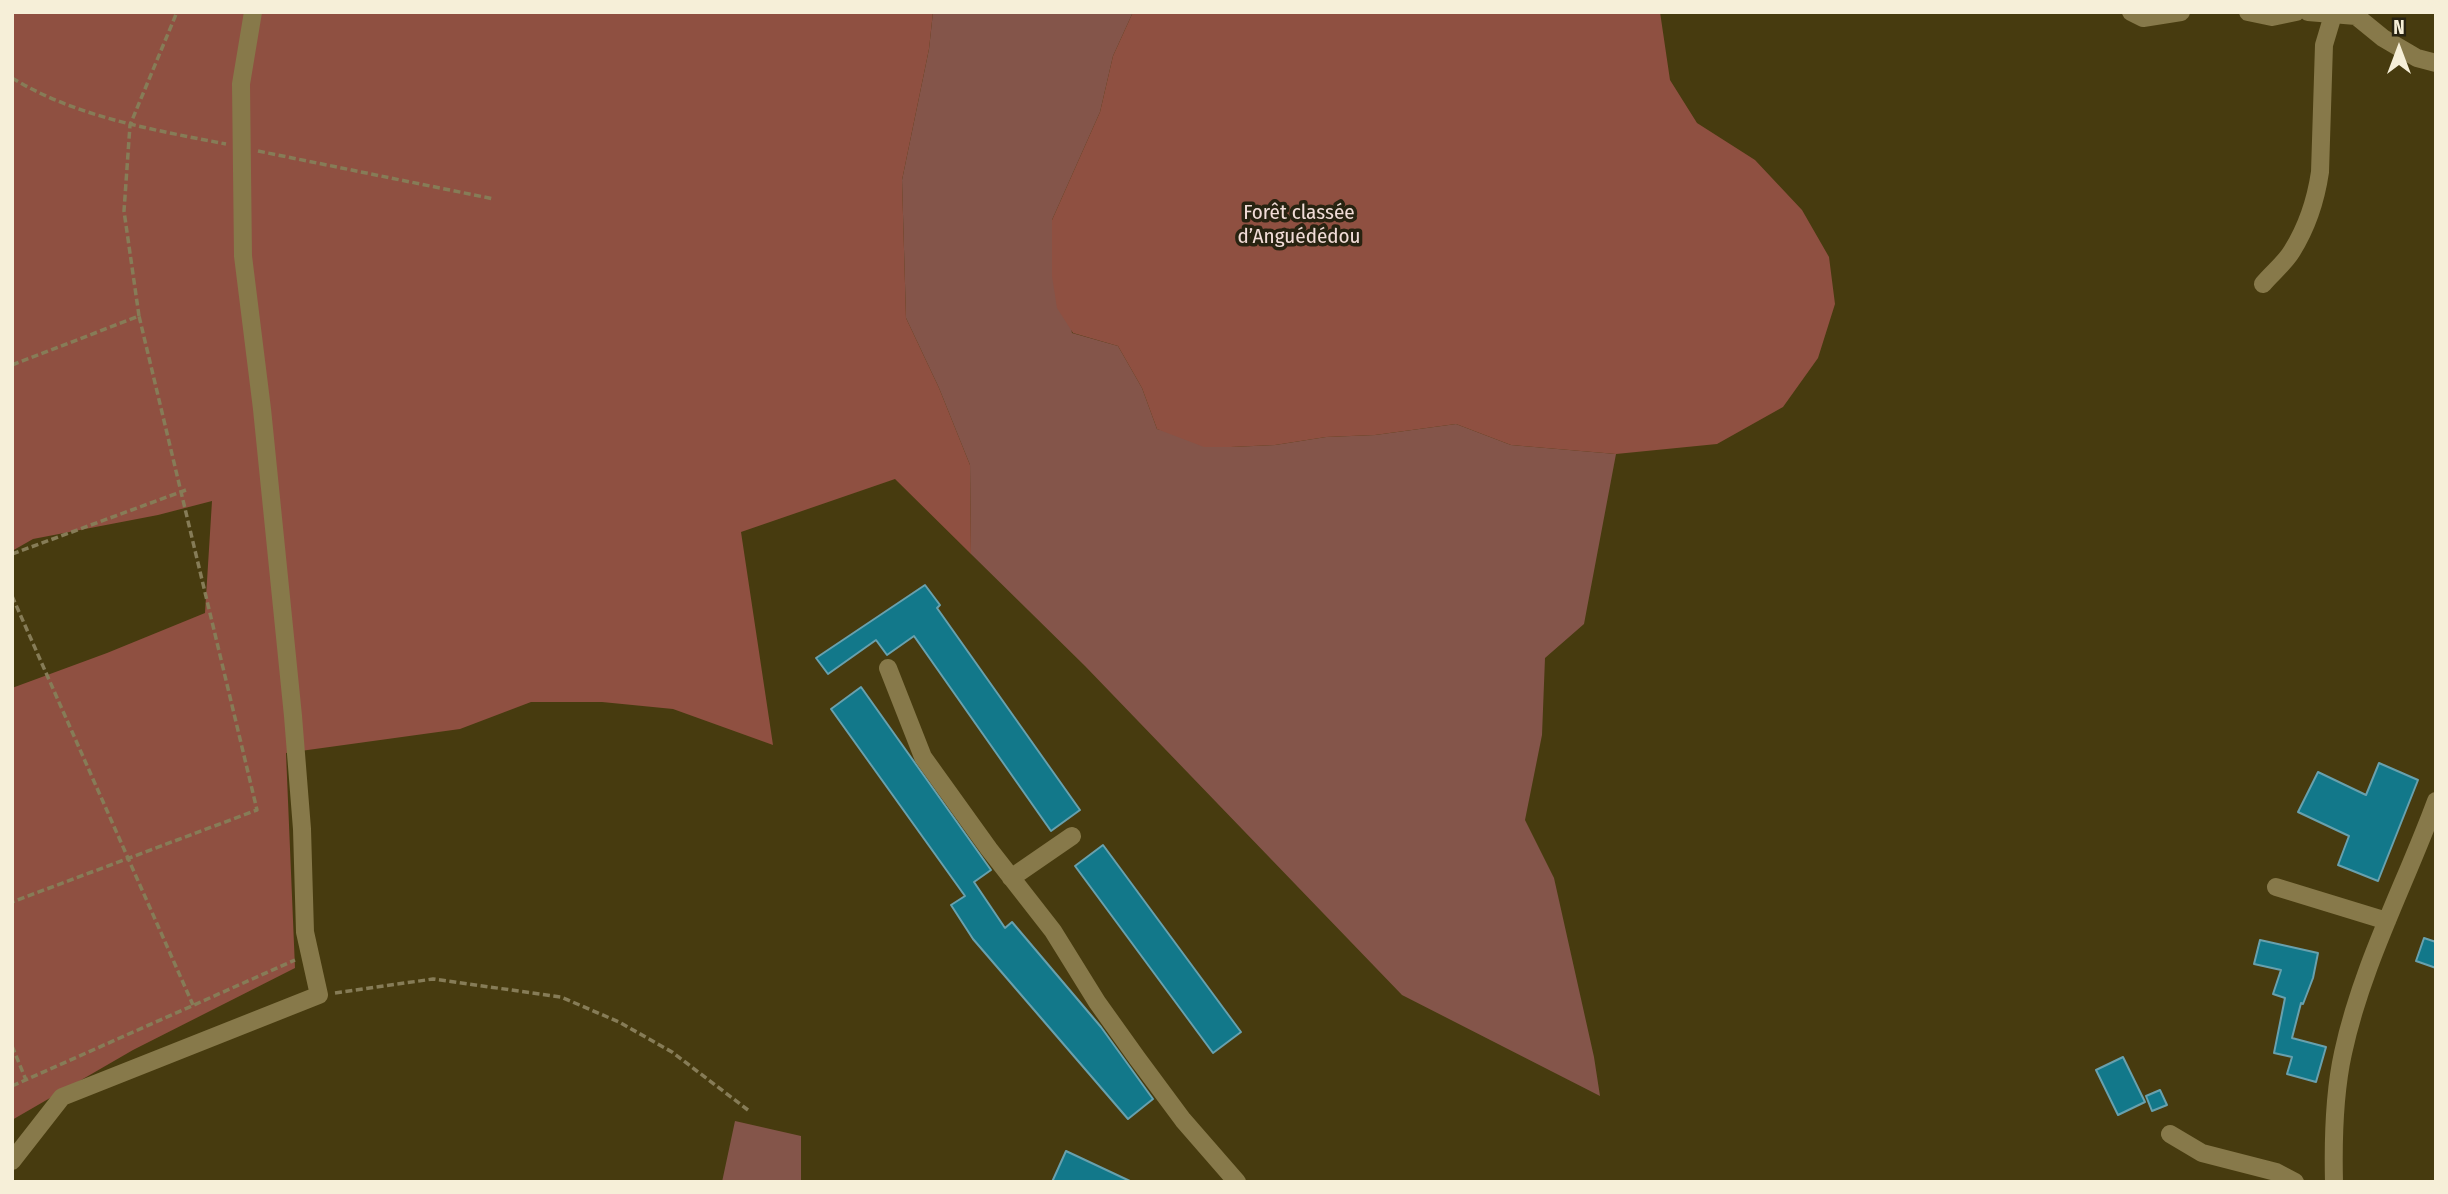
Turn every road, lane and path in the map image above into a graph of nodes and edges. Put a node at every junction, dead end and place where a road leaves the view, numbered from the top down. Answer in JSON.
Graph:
{"nodes":[{"id":1,"x":177,"y":12,"type":"edge"},
{"id":2,"x":253,"y":12,"type":"edge"},
{"id":3,"x":2131,"y":12,"type":"edge"},
{"id":4,"x":2181,"y":12,"type":"edge"},
{"id":5,"x":2248,"y":12,"type":"edge"},
{"id":6,"x":2296,"y":12,"type":"edge"},
{"id":7,"x":2308,"y":12,"type":"edge"},
{"id":8,"x":2333,"y":15,"type":"junction"},
{"id":9,"x":2436,"y":63,"type":"edge"},
{"id":10,"x":2263,"y":284,"type":"dead end"},
{"id":11,"x":139,"y":316,"type":"junction"},
{"id":12,"x":12,"y":365,"type":"edge"},
{"id":13,"x":183,"y":491,"type":"junction"},
{"id":14,"x":12,"y":554,"type":"edge"},
{"id":15,"x":12,"y":596,"type":"edge"},
{"id":16,"x":888,"y":668,"type":"dead end"},
{"id":17,"x":2436,"y":801,"type":"edge"},
{"id":18,"x":1072,"y":836,"type":"dead end"},
{"id":19,"x":128,"y":858,"type":"junction"},
{"id":20,"x":1011,"y":878,"type":"junction"},
{"id":21,"x":2276,"y":887,"type":"dead end"},
{"id":22,"x":12,"y":902,"type":"edge"},
{"id":23,"x":2387,"y":921,"type":"junction"},
{"id":24,"x":310,"y":954,"type":"junction"},
{"id":25,"x":319,"y":995,"type":"junction"},
{"id":26,"x":193,"y":1005,"type":"junction"},
{"id":27,"x":12,"y":1046,"type":"edge"},
{"id":28,"x":26,"y":1080,"type":"junction"},
{"id":29,"x":12,"y":1086,"type":"edge"},
{"id":30,"x":748,"y":1110,"type":"dead end"},
{"id":31,"x":2170,"y":1134,"type":"dead end"},
{"id":32,"x":12,"y":1161,"type":"edge"},
{"id":33,"x":1237,"y":1182,"type":"edge"},
{"id":34,"x":2295,"y":1182,"type":"edge"},
{"id":35,"x":2334,"y":1182,"type":"edge"}],
"edges":[{"from":1,"to":11,"type":"path"},
{"from":2,"to":24,"type":"street"},
{"from":3,"to":4,"type":"street"},
{"from":5,"to":6,"type":"street"},
{"from":7,"to":8,"type":"street"},
{"from":8,"to":9,"type":"street"},
{"from":8,"to":10,"type":"street"},
{"from":11,"to":12,"type":"path"},
{"from":11,"to":13,"type":"path"},
{"from":13,"to":14,"type":"path"},
{"from":13,"to":19,"type":"path"},
{"from":15,"to":19,"type":"path"},
{"from":16,"to":20,"type":"street"},
{"from":17,"to":23,"type":"street"},
{"from":18,"to":20,"type":"street"},
{"from":19,"to":22,"type":"path"},
{"from":19,"to":26,"type":"path"},
{"from":20,"to":33,"type":"street"},
{"from":21,"to":23,"type":"street"},
{"from":23,"to":35,"type":"street"},
{"from":24,"to":25,"type":"street"},
{"from":24,"to":26,"type":"path"},
{"from":25,"to":30,"type":"path"},
{"from":25,"to":32,"type":"street"},
{"from":26,"to":28,"type":"path"},
{"from":27,"to":28,"type":"path"},
{"from":28,"to":29,"type":"path"},
{"from":31,"to":34,"type":"street"}]}
